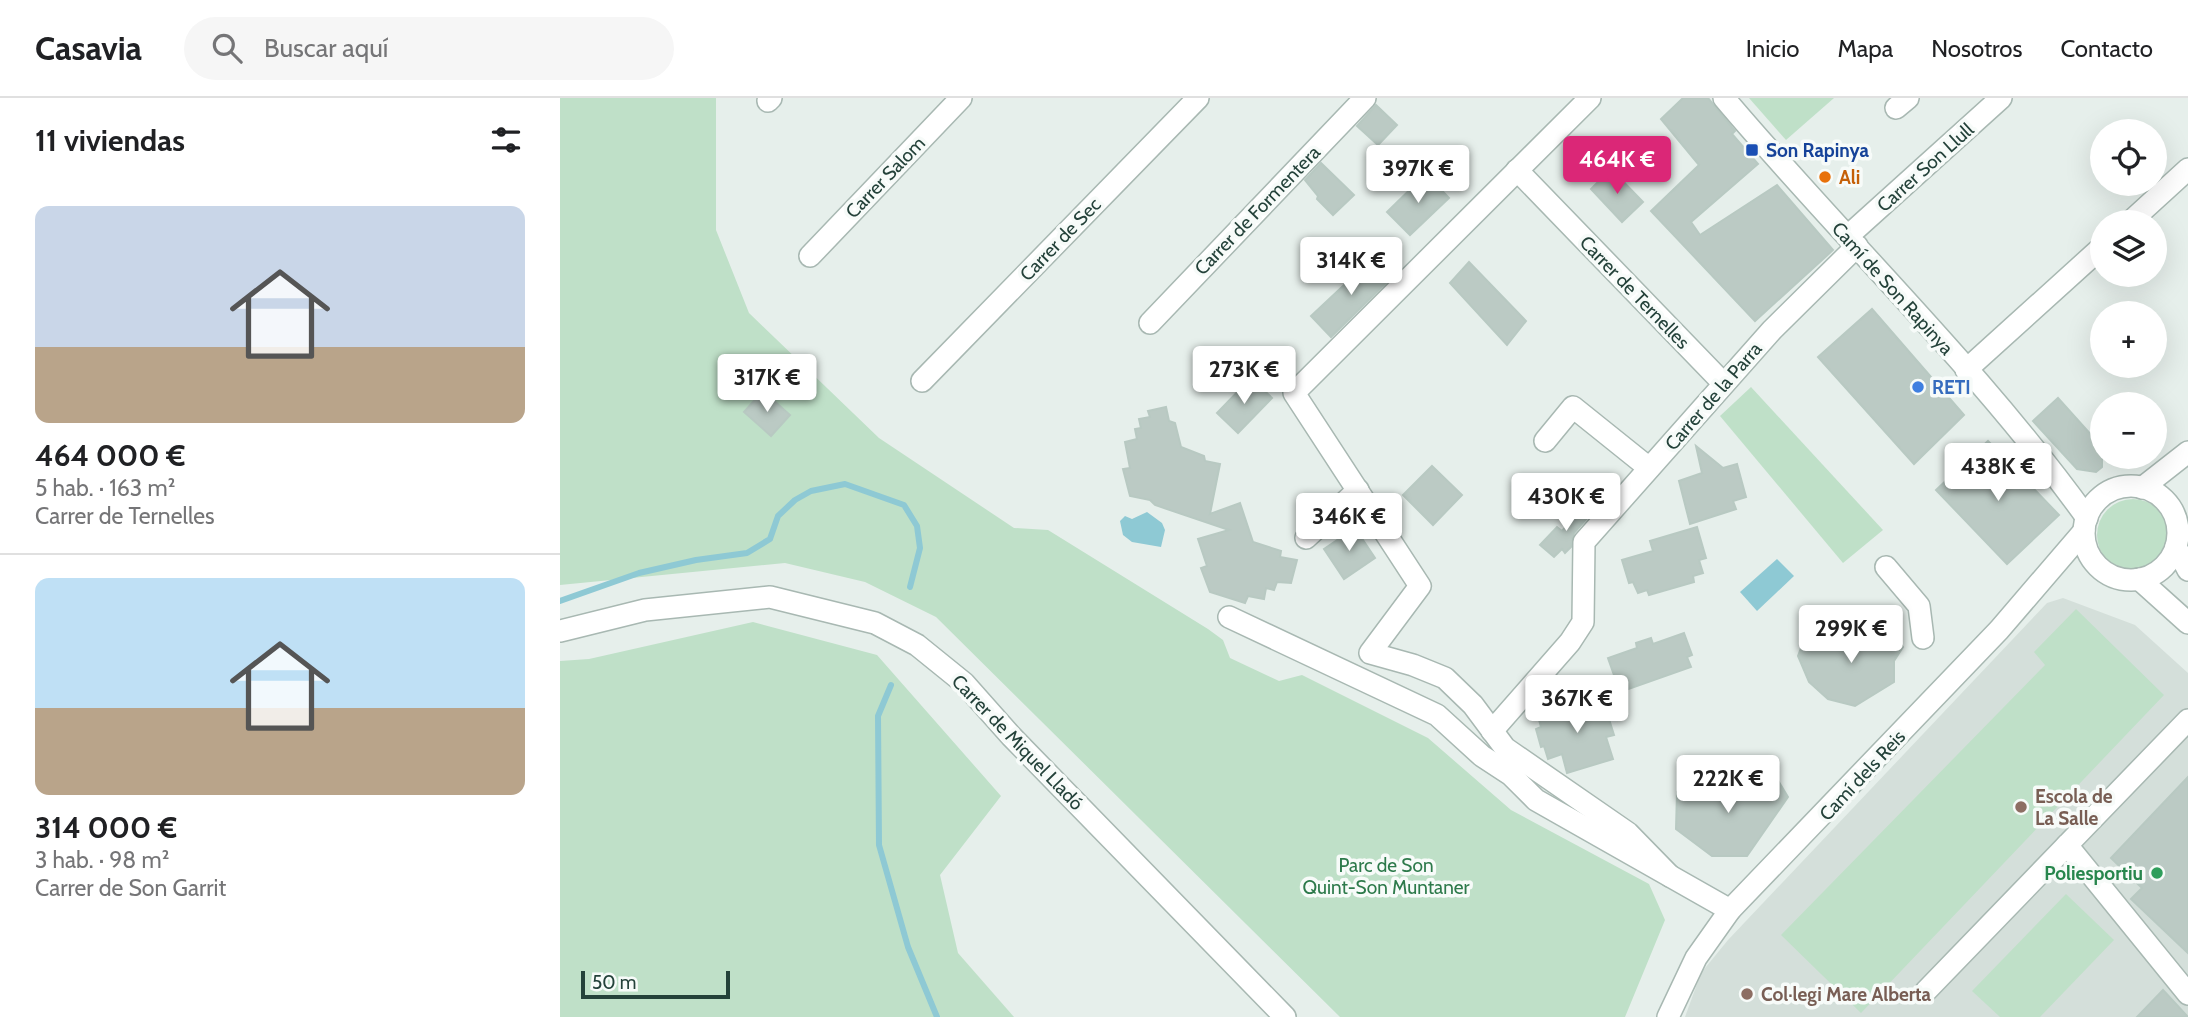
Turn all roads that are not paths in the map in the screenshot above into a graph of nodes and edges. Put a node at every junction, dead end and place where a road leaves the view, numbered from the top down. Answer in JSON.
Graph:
{"nodes":[{"id":1,"x":961,"y":98,"type":"edge"},
{"id":2,"x":1198,"y":98,"type":"edge"},
{"id":3,"x":1365,"y":98,"type":"edge"},
{"id":4,"x":1590,"y":98,"type":"edge"},
{"id":5,"x":1725,"y":98,"type":"edge"},
{"id":6,"x":2001,"y":98,"type":"edge"},
{"id":7,"x":2188,"y":169,"type":"edge"},
{"id":8,"x":1517,"y":170,"type":"junction"},
{"id":9,"x":2143,"y":210,"type":"edge"},
{"id":10,"x":1852,"y":241,"type":"junction"},
{"id":11,"x":810,"y":256,"type":"dead end"},
{"id":12,"x":2090,"y":258,"type":"edge"},
{"id":13,"x":1150,"y":323,"type":"dead end"},
{"id":14,"x":1966,"y":370,"type":"junction"},
{"id":15,"x":922,"y":381,"type":"dead end"},
{"id":16,"x":1723,"y":383,"type":"junction"},
{"id":17,"x":1545,"y":441,"type":"dead end"},
{"id":18,"x":2183,"y":457,"type":"edge"},
{"id":19,"x":1649,"y":468,"type":"junction"},
{"id":20,"x":2060,"y":480,"type":"junction"},
{"id":21,"x":2142,"y":488,"type":"junction"},
{"id":22,"x":1357,"y":490,"type":"junction"},
{"id":23,"x":2110,"y":491,"type":"junction"},
{"id":24,"x":2171,"y":508,"type":"junction"},
{"id":25,"x":2086,"y":524,"type":"junction"},
{"id":26,"x":1306,"y":538,"type":"dead end"},
{"id":27,"x":2176,"y":547,"type":"junction"},
{"id":28,"x":2057,"y":566,"type":"junction"},
{"id":29,"x":1886,"y":567,"type":"dead end"},
{"id":30,"x":2102,"y":570,"type":"junction"},
{"id":31,"x":2188,"y":570,"type":"edge"},
{"id":32,"x":2139,"y":579,"type":"junction"},
{"id":33,"x":1229,"y":617,"type":"dead end"},
{"id":34,"x":2188,"y":623,"type":"edge"},
{"id":35,"x":560,"y":631,"type":"edge"},
{"id":36,"x":1923,"y":638,"type":"dead end"},
{"id":37,"x":2188,"y":720,"type":"edge"},
{"id":38,"x":1492,"y":731,"type":"junction"},
{"id":39,"x":2067,"y":845,"type":"junction"},
{"id":40,"x":1670,"y":876,"type":"junction"},
{"id":41,"x":1730,"y":910,"type":"junction"},
{"id":42,"x":1926,"y":991,"type":"dead end"},
{"id":43,"x":1678,"y":992,"type":"junction"},
{"id":44,"x":2188,"y":994,"type":"edge"},
{"id":45,"x":1285,"y":1017,"type":"edge"},
{"id":46,"x":1668,"y":1017,"type":"edge"},
{"id":47,"x":1676,"y":1017,"type":"edge"}],
"edges":[{"from":1,"to":11,"type":"street","name":"Carrer Salom"},
{"from":2,"to":15,"type":"street","name":"Carrer de Sec"},
{"from":3,"to":13,"type":"street","name":"Carrer de Formentera"},
{"from":4,"to":8,"type":"street"},
{"from":5,"to":10,"type":"street","name":"Camí de Son Rapinya"},
{"from":6,"to":10,"type":"street","name":"Carrer Son Llull"},
{"from":7,"to":9,"type":"street"},
{"from":8,"to":16,"type":"street","name":"Carrer de Ternelles"},
{"from":8,"to":22,"type":"street"},
{"from":10,"to":14,"type":"street","name":"Camí de Son Rapinya"},
{"from":10,"to":16,"type":"street","name":"Carrer de la Parra"},
{"from":12,"to":14,"type":"street"},
{"from":14,"to":20,"type":"street","name":"Camí de Son Rapinya"},
{"from":16,"to":19,"type":"street","name":"Carrer de la Parra"},
{"from":17,"to":19,"type":"street"},
{"from":18,"to":21,"type":"street"},
{"from":18,"to":24,"type":"street"},
{"from":19,"to":38,"type":"street","name":"Carrer de la Parra"},
{"from":20,"to":23,"type":"street"},
{"from":20,"to":25,"type":"street","name":"Camí de Son Rapinya"},
{"from":21,"to":23,"type":"street"},
{"from":21,"to":24,"type":"street"},
{"from":22,"to":26,"type":"street"},
{"from":22,"to":38,"type":"street"},
{"from":23,"to":25,"type":"street"},
{"from":24,"to":27,"type":"street"},
{"from":25,"to":28,"type":"street","name":"Camí dels Reis"},
{"from":25,"to":30,"type":"street"},
{"from":27,"to":31,"type":"street"},
{"from":27,"to":32,"type":"street"},
{"from":28,"to":30,"type":"street"},
{"from":28,"to":41,"type":"street","name":"Camí dels Reis"},
{"from":29,"to":36,"type":"street"},
{"from":30,"to":32,"type":"street"},
{"from":32,"to":34,"type":"street"},
{"from":33,"to":40,"type":"street"},
{"from":35,"to":45,"type":"street","name":"Carrer de Miquel Lladó"},
{"from":37,"to":39,"type":"street"},
{"from":38,"to":40,"type":"street"},
{"from":39,"to":42,"type":"street"},
{"from":39,"to":44,"type":"street"},
{"from":40,"to":41,"type":"street"},
{"from":41,"to":43,"type":"street","name":"Camí dels Reis"},
{"from":43,"to":46,"type":"street","name":"Camí dels Reis"},
{"from":43,"to":47,"type":"street","name":"Camí dels Reis"}]}
